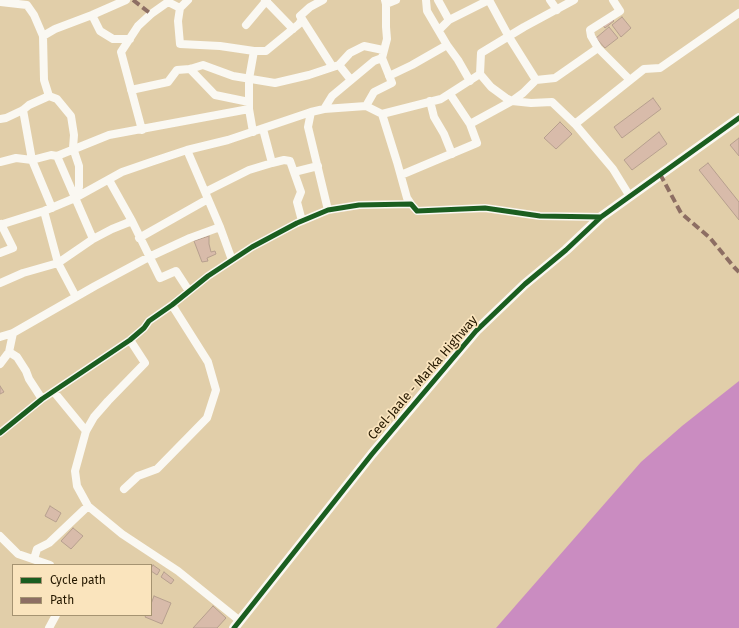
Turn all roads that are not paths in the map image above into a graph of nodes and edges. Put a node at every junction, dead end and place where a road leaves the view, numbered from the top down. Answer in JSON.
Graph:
{"nodes":[{"id":1,"x":126,"y":0,"type":"edge"},
{"id":2,"x":188,"y":0,"type":"edge"},
{"id":3,"x":322,"y":0,"type":"edge"},
{"id":4,"x":396,"y":0,"type":"edge"},
{"id":5,"x":426,"y":0,"type":"edge"},
{"id":6,"x":489,"y":0,"type":"edge"},
{"id":7,"x":550,"y":0,"type":"edge"},
{"id":8,"x":574,"y":0,"type":"edge"},
{"id":9,"x":613,"y":0,"type":"edge"},
{"id":10,"x":266,"y":1,"type":"edge"},
{"id":11,"x":438,"y":1,"type":"edge"},
{"id":12,"x":0,"y":2,"type":"edge"},
{"id":13,"x":386,"y":2,"type":"edge"},
{"id":14,"x":180,"y":8,"type":"junction"},
{"id":15,"x":557,"y":10,"type":"junction"},
{"id":16,"x":739,"y":13,"type":"edge"},
{"id":17,"x":92,"y":15,"type":"junction"},
{"id":18,"x":302,"y":20,"type":"junction"},
{"id":19,"x":450,"y":20,"type":"junction"},
{"id":20,"x":246,"y":26,"type":"dead end"},
{"id":21,"x":293,"y":29,"type":"junction"},
{"id":22,"x":439,"y":30,"type":"junction"},
{"id":23,"x":43,"y":36,"type":"junction"},
{"id":24,"x":509,"y":37,"type":"junction"},
{"id":25,"x":130,"y":39,"type":"junction"},
{"id":26,"x":447,"y":45,"type":"junction"},
{"id":27,"x":598,"y":48,"type":"junction"},
{"id":28,"x":254,"y":51,"type":"junction"},
{"id":29,"x":382,"y":54,"type":"junction"},
{"id":30,"x":336,"y":66,"type":"junction"},
{"id":31,"x":190,"y":69,"type":"junction"},
{"id":32,"x":480,"y":74,"type":"junction"},
{"id":33,"x":389,"y":76,"type":"junction"},
{"id":34,"x":249,"y":79,"type":"junction"},
{"id":35,"x":351,"y":80,"type":"junction"},
{"id":36,"x":536,"y":80,"type":"junction"},
{"id":37,"x":630,"y":80,"type":"junction"},
{"id":38,"x":470,"y":81,"type":"junction"},
{"id":39,"x":131,"y":90,"type":"junction"},
{"id":40,"x":450,"y":94,"type":"junction"},
{"id":41,"x":49,"y":96,"type":"junction"},
{"id":42,"x":430,"y":101,"type":"junction"},
{"id":43,"x":512,"y":101,"type":"junction"},
{"id":44,"x":249,"y":105,"type":"junction"},
{"id":45,"x":366,"y":106,"type":"junction"},
{"id":46,"x":324,"y":109,"type":"junction"},
{"id":47,"x":23,"y":110,"type":"junction"},
{"id":48,"x":311,"y":112,"type":"junction"},
{"id":49,"x":382,"y":114,"type":"junction"},
{"id":50,"x":739,"y":118,"type":"edge"},
{"id":51,"x":0,"y":119,"type":"edge"},
{"id":52,"x":470,"y":124,"type":"junction"},
{"id":53,"x":575,"y":124,"type":"junction"},
{"id":54,"x":263,"y":128,"type":"junction"},
{"id":55,"x":142,"y":130,"type":"junction"},
{"id":56,"x":253,"y":132,"type":"junction"},
{"id":57,"x":74,"y":148,"type":"junction"},
{"id":58,"x":187,"y":150,"type":"junction"},
{"id":59,"x":452,"y":154,"type":"junction"},
{"id":60,"x":57,"y":156,"type":"junction"},
{"id":61,"x":32,"y":160,"type":"junction"},
{"id":62,"x":0,"y":162,"type":"edge"},
{"id":63,"x":272,"y":163,"type":"junction"},
{"id":64,"x":318,"y":166,"type":"junction"},
{"id":65,"x":294,"y":172,"type":"junction"},
{"id":66,"x":401,"y":175,"type":"junction"},
{"id":67,"x":109,"y":180,"type":"junction"},
{"id":68,"x":206,"y":196,"type":"junction"},
{"id":69,"x":629,"y":196,"type":"junction"},
{"id":70,"x":75,"y":198,"type":"junction"},
{"id":71,"x":411,"y":204,"type":"junction"},
{"id":72,"x":52,"y":208,"type":"junction"},
{"id":73,"x":328,"y":210,"type":"junction"},
{"id":74,"x":44,"y":212,"type":"junction"},
{"id":75,"x":601,"y":217,"type":"junction"},
{"id":76,"x":132,"y":221,"type":"junction"},
{"id":77,"x":302,"y":221,"type":"junction"},
{"id":78,"x":1,"y":224,"type":"edge"},
{"id":79,"x":220,"y":227,"type":"junction"},
{"id":80,"x":140,"y":238,"type":"junction"},
{"id":81,"x":94,"y":239,"type":"junction"},
{"id":82,"x":0,"y":253,"type":"edge"},
{"id":83,"x":148,"y":257,"type":"junction"},
{"id":84,"x":232,"y":260,"type":"junction"},
{"id":85,"x":58,"y":264,"type":"junction"},
{"id":86,"x":0,"y":283,"type":"edge"},
{"id":87,"x":189,"y":291,"type":"junction"},
{"id":88,"x":76,"y":297,"type":"junction"},
{"id":89,"x":172,"y":305,"type":"junction"},
{"id":90,"x":13,"y":333,"type":"junction"},
{"id":91,"x":0,"y":337,"type":"edge"},
{"id":92,"x":130,"y":340,"type":"junction"},
{"id":93,"x":9,"y":352,"type":"junction"},
{"id":94,"x":0,"y":364,"type":"edge"},
{"id":95,"x":54,"y":392,"type":"junction"},
{"id":96,"x":42,"y":399,"type":"junction"},
{"id":97,"x":2,"y":429,"type":"edge"},
{"id":98,"x":86,"y":430,"type":"junction"},
{"id":99,"x":124,"y":490,"type":"dead end"},
{"id":100,"x":88,"y":506,"type":"junction"},
{"id":101,"x":0,"y":536,"type":"edge"},
{"id":102,"x":34,"y":559,"type":"junction"},
{"id":103,"x":47,"y":564,"type":"edge"},
{"id":104,"x":55,"y":616,"type":"edge"},
{"id":105,"x":237,"y":625,"type":"edge"},
{"id":106,"x":49,"y":628,"type":"edge"}],
"edges":[{"from":1,"to":17,"type":"street"},
{"from":2,"to":14,"type":"street"},
{"from":3,"to":18,"type":"street"},
{"from":4,"to":13,"type":"street"},
{"from":5,"to":22,"type":"street"},
{"from":6,"to":19,"type":"street"},
{"from":6,"to":24,"type":"street"},
{"from":7,"to":15,"type":"street"},
{"from":8,"to":15,"type":"street"},
{"from":9,"to":27,"type":"street"},
{"from":10,"to":20,"type":"street"},
{"from":10,"to":21,"type":"street"},
{"from":11,"to":19,"type":"street"},
{"from":12,"to":23,"type":"street"},
{"from":13,"to":29,"type":"street"},
{"from":14,"to":25,"type":"street"},
{"from":14,"to":28,"type":"street"},
{"from":15,"to":24,"type":"street"},
{"from":16,"to":37,"type":"street"},
{"from":17,"to":23,"type":"street"},
{"from":17,"to":25,"type":"street"},
{"from":18,"to":21,"type":"street"},
{"from":18,"to":30,"type":"street"},
{"from":19,"to":22,"type":"street"},
{"from":21,"to":28,"type":"street"},
{"from":22,"to":26,"type":"street"},
{"from":23,"to":41,"type":"street"},
{"from":24,"to":32,"type":"street"},
{"from":24,"to":36,"type":"street"},
{"from":25,"to":39,"type":"street"},
{"from":26,"to":33,"type":"street"},
{"from":26,"to":38,"type":"street"},
{"from":27,"to":36,"type":"street"},
{"from":27,"to":37,"type":"street"},
{"from":28,"to":34,"type":"street"},
{"from":29,"to":30,"type":"street"},
{"from":29,"to":33,"type":"street"},
{"from":29,"to":35,"type":"street"},
{"from":30,"to":34,"type":"street"},
{"from":30,"to":35,"type":"street"},
{"from":31,"to":34,"type":"street"},
{"from":31,"to":39,"type":"street"},
{"from":31,"to":44,"type":"street"},
{"from":32,"to":38,"type":"street"},
{"from":32,"to":43,"type":"street"},
{"from":33,"to":45,"type":"street"},
{"from":34,"to":44,"type":"street"},
{"from":35,"to":46,"type":"street"},
{"from":36,"to":43,"type":"street"},
{"from":37,"to":53,"type":"street"},
{"from":38,"to":40,"type":"street"},
{"from":39,"to":55,"type":"street"},
{"from":40,"to":42,"type":"street"},
{"from":40,"to":52,"type":"street"},
{"from":41,"to":47,"type":"street"},
{"from":41,"to":57,"type":"street"},
{"from":42,"to":49,"type":"street"},
{"from":42,"to":59,"type":"street"},
{"from":43,"to":52,"type":"street"},
{"from":43,"to":53,"type":"street"},
{"from":44,"to":55,"type":"street"},
{"from":44,"to":56,"type":"street"},
{"from":45,"to":46,"type":"street"},
{"from":45,"to":49,"type":"street"},
{"from":46,"to":48,"type":"street"},
{"from":47,"to":51,"type":"street"},
{"from":47,"to":61,"type":"street"},
{"from":48,"to":54,"type":"street"},
{"from":48,"to":64,"type":"street"},
{"from":49,"to":66,"type":"street"},
{"from":50,"to":69,"type":"street","name":"Ceel-Jaale - Marka Highway"},
{"from":52,"to":59,"type":"street"},
{"from":53,"to":69,"type":"street"},
{"from":54,"to":56,"type":"street"},
{"from":54,"to":63,"type":"street"},
{"from":55,"to":57,"type":"street"},
{"from":56,"to":58,"type":"street"},
{"from":57,"to":60,"type":"street"},
{"from":57,"to":70,"type":"street"},
{"from":58,"to":67,"type":"street"},
{"from":58,"to":68,"type":"street"},
{"from":59,"to":66,"type":"street"},
{"from":60,"to":61,"type":"street"},
{"from":60,"to":70,"type":"street"},
{"from":61,"to":62,"type":"street"},
{"from":61,"to":72,"type":"street"},
{"from":63,"to":65,"type":"street"},
{"from":63,"to":68,"type":"street"},
{"from":64,"to":65,"type":"street"},
{"from":64,"to":73,"type":"street"},
{"from":65,"to":77,"type":"street"},
{"from":66,"to":71,"type":"street"},
{"from":67,"to":70,"type":"street"},
{"from":67,"to":76,"type":"street"},
{"from":68,"to":79,"type":"street"},
{"from":68,"to":80,"type":"street"},
{"from":69,"to":75,"type":"street","name":"Ceel-Jaale - Marka Highway"},
{"from":70,"to":72,"type":"street"},
{"from":70,"to":81,"type":"street"},
{"from":71,"to":73,"type":"street"},
{"from":71,"to":75,"type":"street"},
{"from":72,"to":74,"type":"street"},
{"from":73,"to":77,"type":"street"},
{"from":74,"to":78,"type":"street"},
{"from":74,"to":85,"type":"street"},
{"from":75,"to":105,"type":"street","name":"Ceel-Jaale - Marka Highway"},
{"from":76,"to":80,"type":"street"},
{"from":76,"to":81,"type":"street"},
{"from":77,"to":84,"type":"street"},
{"from":78,"to":82,"type":"street"},
{"from":79,"to":83,"type":"street"},
{"from":79,"to":84,"type":"street"},
{"from":80,"to":83,"type":"street"},
{"from":81,"to":85,"type":"street"},
{"from":83,"to":87,"type":"street"},
{"from":83,"to":88,"type":"street"},
{"from":84,"to":87,"type":"street"},
{"from":85,"to":86,"type":"street"},
{"from":85,"to":88,"type":"street"},
{"from":87,"to":89,"type":"street"},
{"from":88,"to":90,"type":"street"},
{"from":89,"to":92,"type":"street"},
{"from":89,"to":99,"type":"street"},
{"from":90,"to":91,"type":"street"},
{"from":90,"to":93,"type":"street"},
{"from":92,"to":95,"type":"street"},
{"from":92,"to":98,"type":"street"},
{"from":93,"to":94,"type":"street"},
{"from":93,"to":96,"type":"street"},
{"from":95,"to":96,"type":"street"},
{"from":95,"to":98,"type":"street"},
{"from":96,"to":97,"type":"street"},
{"from":98,"to":100,"type":"street"},
{"from":100,"to":102,"type":"street"},
{"from":100,"to":105,"type":"street"},
{"from":101,"to":102,"type":"street"},
{"from":102,"to":103,"type":"street"},
{"from":104,"to":106,"type":"street"}]}
